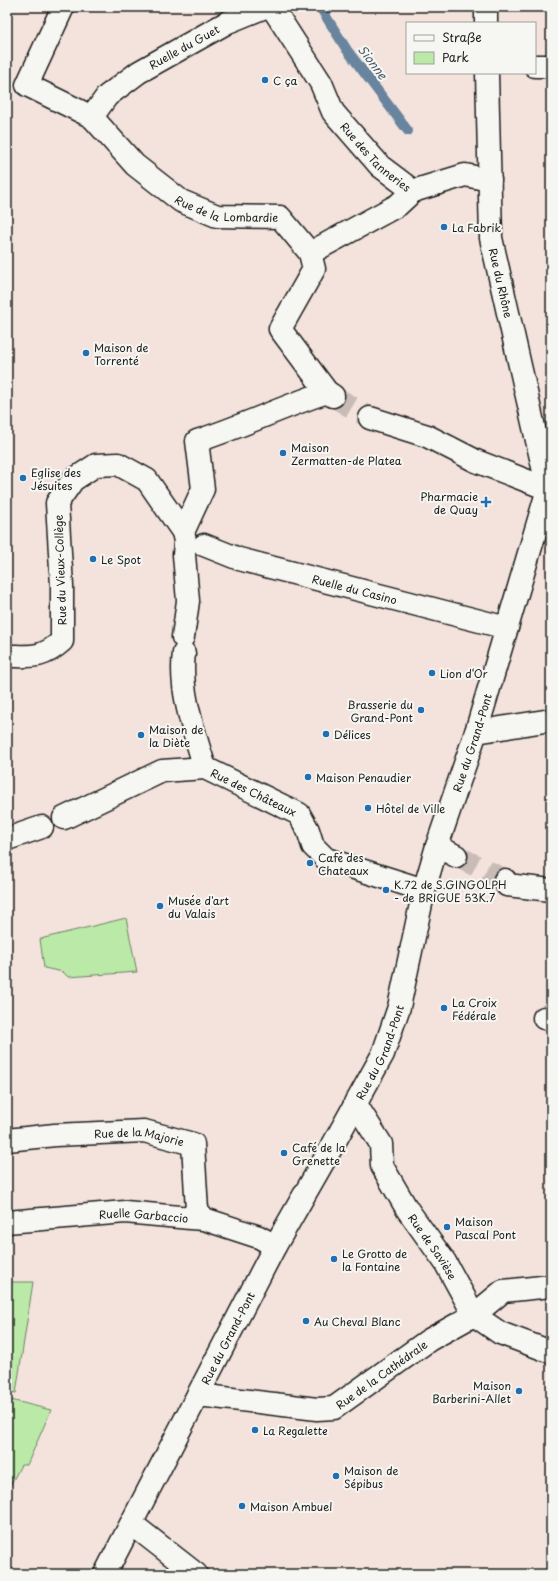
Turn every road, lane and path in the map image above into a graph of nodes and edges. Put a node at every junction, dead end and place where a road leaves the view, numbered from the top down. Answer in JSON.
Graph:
{"nodes":[{"id":1,"x":63,"y":7,"type":"edge"},
{"id":2,"x":265,"y":7,"type":"edge"},
{"id":3,"x":272,"y":7,"type":"edge"},
{"id":4,"x":486,"y":7,"type":"edge"},
{"id":5,"x":486,"y":22,"type":"edge"},
{"id":6,"x":536,"y":66,"type":"edge"},
{"id":7,"x":551,"y":66,"type":"edge"},
{"id":8,"x":487,"y":74,"type":"edge"},
{"id":9,"x":92,"y":118,"type":"junction"},
{"id":10,"x":490,"y":180,"type":"junction"},
{"id":11,"x":413,"y":191,"type":"junction"},
{"id":12,"x":310,"y":253,"type":"junction"},
{"id":13,"x":370,"y":418,"type":"tunnel mouth"},
{"id":14,"x":550,"y":488,"type":"edge"},
{"id":15,"x":193,"y":540,"type":"junction"},
{"id":16,"x":507,"y":628,"type":"junction"},
{"id":17,"x":7,"y":656,"type":"edge"},
{"id":18,"x":551,"y":720,"type":"edge"},
{"id":19,"x":476,"y":732,"type":"junction"},
{"id":20,"x":205,"y":768,"type":"junction"},
{"id":21,"x":64,"y":818,"type":"dead end"},
{"id":22,"x":42,"y":827,"type":"dead end"},
{"id":23,"x":7,"y":839,"type":"edge"},
{"id":24,"x":437,"y":846,"type":"junction"},
{"id":25,"x":456,"y":856,"type":"tunnel mouth"},
{"id":26,"x":505,"y":880,"type":"tunnel mouth"},
{"id":27,"x":424,"y":890,"type":"junction"},
{"id":28,"x":551,"y":890,"type":"edge"},
{"id":29,"x":355,"y":1103,"type":"junction"},
{"id":30,"x":7,"y":1140,"type":"edge"},
{"id":31,"x":204,"y":1219,"type":"junction"},
{"id":32,"x":7,"y":1222,"type":"edge"},
{"id":33,"x":275,"y":1246,"type":"junction"},
{"id":34,"x":551,"y":1286,"type":"edge"},
{"id":35,"x":474,"y":1316,"type":"junction"},
{"id":36,"x":551,"y":1352,"type":"edge"},
{"id":37,"x":198,"y":1395,"type":"junction"},
{"id":38,"x":132,"y":1524,"type":"junction"},
{"id":39,"x":105,"y":1574,"type":"edge"},
{"id":40,"x":196,"y":1574,"type":"edge"}],
"edges":[{"from":1,"to":9,"type":"street","name":"Rue de la Lombardie"},
{"from":2,"to":9,"type":"street","name":"Ruelle du Guet"},
{"from":3,"to":11,"type":"street","name":"Rue des Tanneries"},
{"from":4,"to":5,"type":"street"},
{"from":6,"to":7,"type":"street"},
{"from":8,"to":10,"type":"street","name":"Rue du Rhône"},
{"from":9,"to":12,"type":"street","name":"Rue de la Lombardie"},
{"from":10,"to":11,"type":"street"},
{"from":10,"to":14,"type":"street","name":"Rue du Rhône"},
{"from":11,"to":12,"type":"street","name":"Rue des Tanneries"},
{"from":12,"to":15,"type":"street"},
{"from":13,"to":14,"type":"street"},
{"from":14,"to":16,"type":"street","name":"Rue du Grand-Pont"},
{"from":15,"to":16,"type":"street","name":"Ruelle du Casino"},
{"from":15,"to":17,"type":"street","name":"Rue du Vieux-Collège"},
{"from":15,"to":20,"type":"street"},
{"from":16,"to":19,"type":"street","name":"Rue du Grand-Pont"},
{"from":18,"to":19,"type":"street"},
{"from":19,"to":24,"type":"street","name":"Rue du Grand-Pont"},
{"from":20,"to":21,"type":"street","name":"Rue des Châteaux"},
{"from":20,"to":27,"type":"street","name":"Rue des Châteaux"},
{"from":22,"to":23,"type":"street"},
{"from":24,"to":25,"type":"street"},
{"from":24,"to":27,"type":"street","name":"Rue du Grand-Pont"},
{"from":26,"to":28,"type":"street"},
{"from":27,"to":29,"type":"street","name":"Rue du Grand-Pont"},
{"from":29,"to":33,"type":"street","name":"Rue du Grand-Pont"},
{"from":29,"to":35,"type":"street","name":"Rue de Savièse"},
{"from":30,"to":31,"type":"street","name":"Rue de la Majorie"},
{"from":31,"to":32,"type":"street","name":"Ruelle Garbaccio"},
{"from":31,"to":33,"type":"street","name":"Ruelle Garbaccio"},
{"from":33,"to":37,"type":"street","name":"Rue du Grand-Pont"},
{"from":34,"to":35,"type":"street","name":"Rue de la Cathédrale"},
{"from":35,"to":36,"type":"street","name":"Rue de Savièse"},
{"from":35,"to":37,"type":"street","name":"Rue de la Cathédrale"},
{"from":37,"to":38,"type":"street","name":"Rue du Grand-Pont"},
{"from":38,"to":39,"type":"street","name":"Rue du Grand-Pont"},
{"from":38,"to":40,"type":"street"}]}
